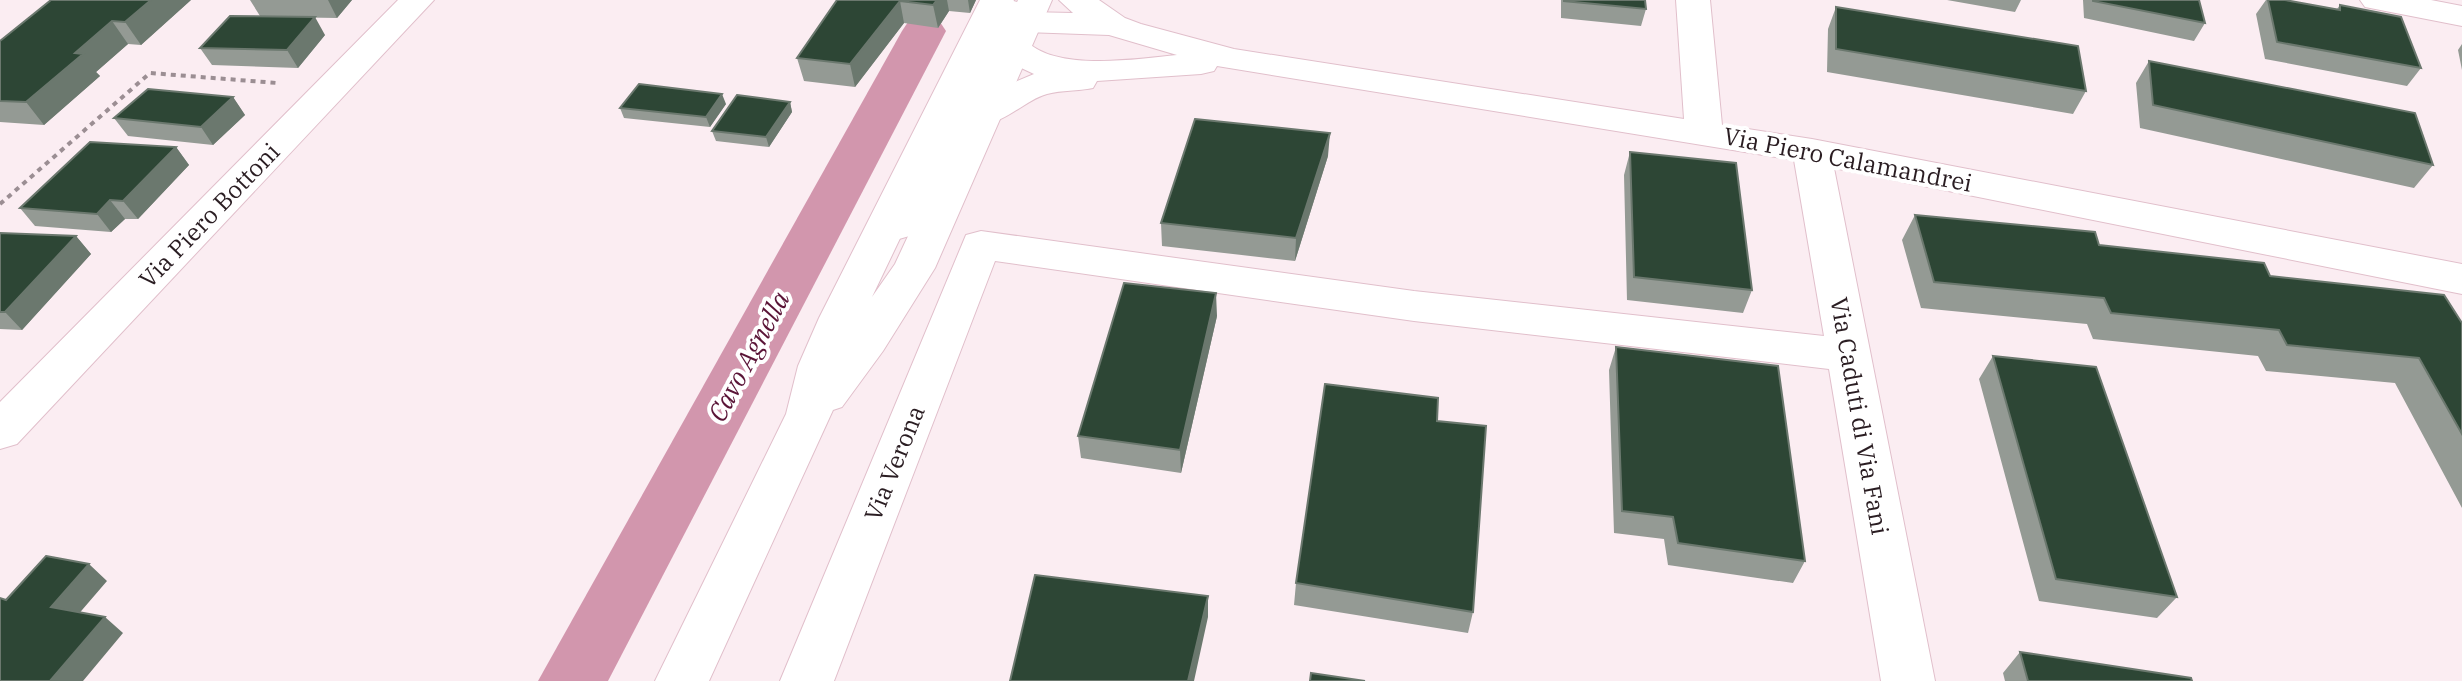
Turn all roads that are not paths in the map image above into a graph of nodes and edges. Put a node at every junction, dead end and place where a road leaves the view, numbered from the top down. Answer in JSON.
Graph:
{"nodes":[{"id":1,"x":417,"y":0,"type":"edge"},
{"id":2,"x":1076,"y":0,"type":"edge"},
{"id":3,"x":1693,"y":0,"type":"edge"},
{"id":4,"x":2377,"y":0,"type":"edge"},
{"id":5,"x":1015,"y":16,"type":"edge"},
{"id":6,"x":2462,"y":16,"type":"edge"},
{"id":7,"x":1113,"y":25,"type":"junction"},
{"id":8,"x":1231,"y":59,"type":"junction"},
{"id":9,"x":1144,"y":69,"type":"junction"},
{"id":10,"x":982,"y":113,"type":"junction"},
{"id":11,"x":1704,"y":132,"type":"junction"},
{"id":12,"x":1812,"y":151,"type":"junction"},
{"id":13,"x":2462,"y":279,"type":"edge"},
{"id":14,"x":1849,"y":355,"type":"junction"},
{"id":15,"x":809,"y":414,"type":"junction"},
{"id":16,"x":0,"y":431,"type":"edge"},
{"id":17,"x":682,"y":681,"type":"edge"},
{"id":18,"x":807,"y":681,"type":"edge"},
{"id":19,"x":1908,"y":681,"type":"edge"}],
"edges":[{"from":1,"to":16,"type":"street","name":"Via Piero Bottoni"},
{"from":2,"to":7,"type":"street","name":"Via Piero Calamandrei"},
{"from":3,"to":11,"type":"street"},
{"from":4,"to":6,"type":"street"},
{"from":5,"to":7,"type":"street","name":"Via Piero Calamandrei"},
{"from":5,"to":9,"type":"street","name":"Via Piero Calamandrei"},
{"from":5,"to":10,"type":"street"},
{"from":5,"to":15,"type":"street"},
{"from":7,"to":8,"type":"street","name":"Via Piero Calamandrei"},
{"from":8,"to":9,"type":"street","name":"Via Piero Calamandrei"},
{"from":8,"to":11,"type":"street","name":"Via Piero Calamandrei"},
{"from":9,"to":10,"type":"street","name":"Via Piero Calamandrei"},
{"from":10,"to":15,"type":"street"},
{"from":11,"to":12,"type":"street","name":"Via Piero Calamandrei"},
{"from":12,"to":13,"type":"street","name":"Via Piero Calamandrei"},
{"from":12,"to":14,"type":"street","name":"Via Caduti di Via Fani"},
{"from":14,"to":18,"type":"street","name":"Via Verona"},
{"from":14,"to":19,"type":"street","name":"Via Caduti di Via Fani"},
{"from":15,"to":17,"type":"street"}]}
